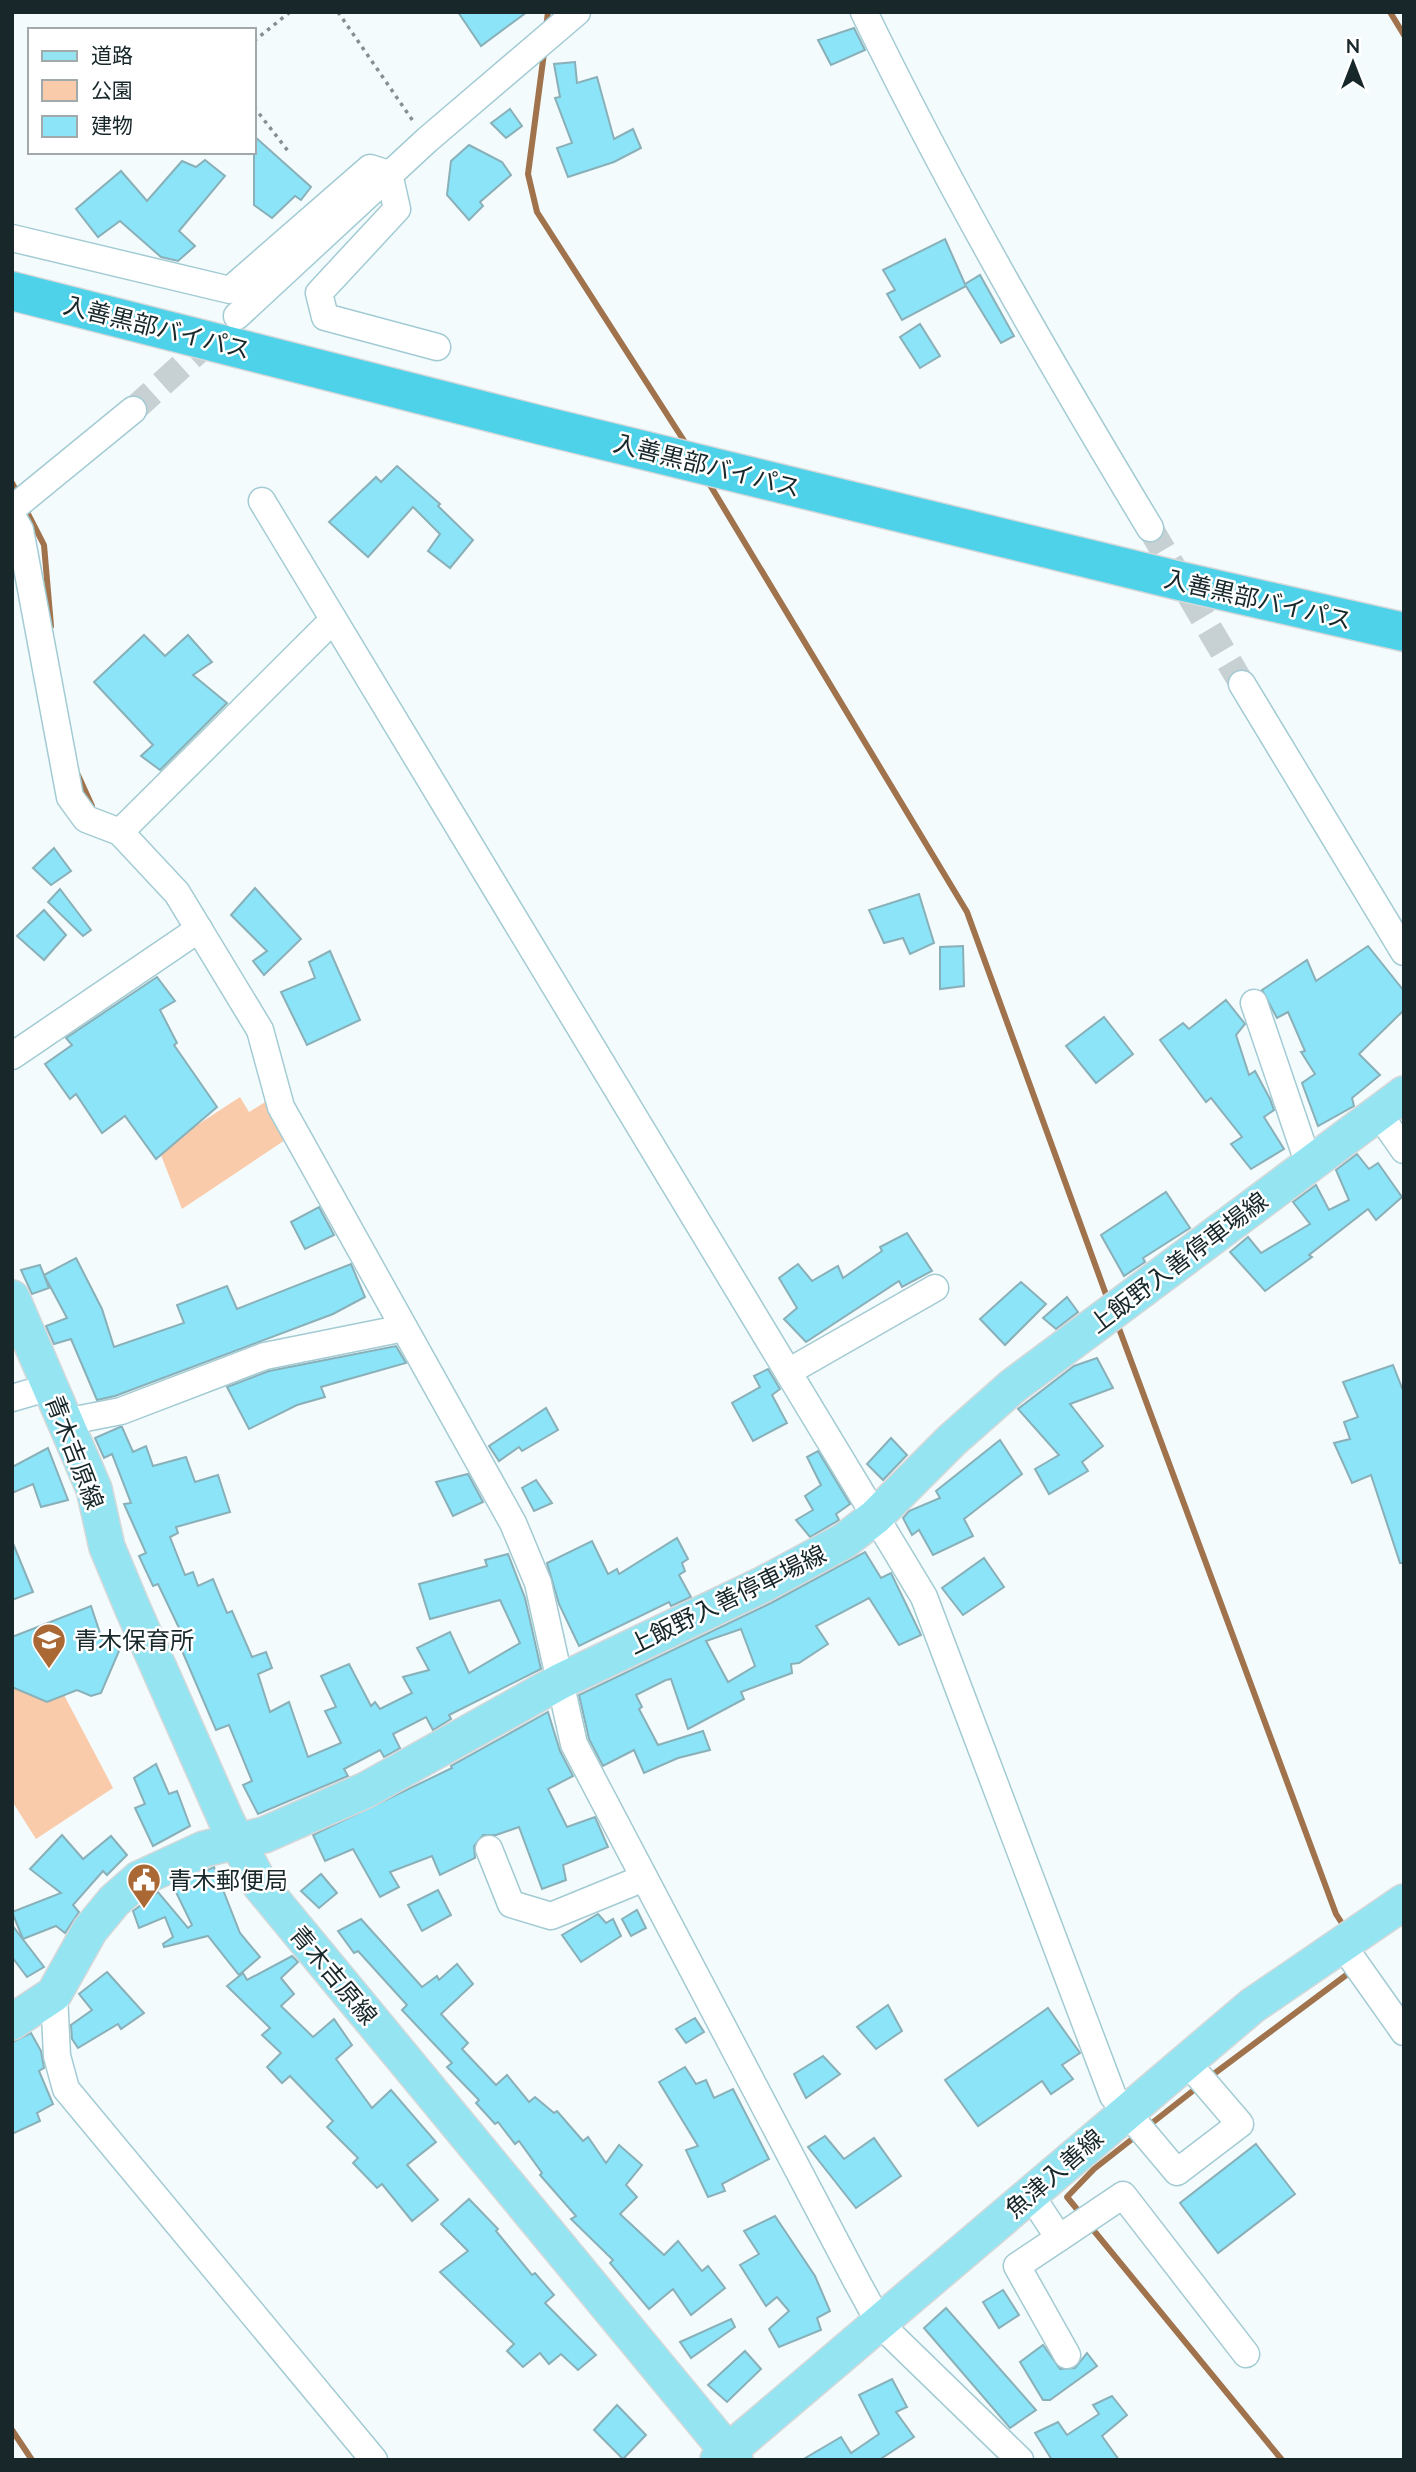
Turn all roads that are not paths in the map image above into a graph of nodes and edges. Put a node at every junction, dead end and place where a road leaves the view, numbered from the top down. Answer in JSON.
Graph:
{"nodes":[{"id":1,"x":577,"y":12,"type":"edge"},
{"id":2,"x":864,"y":12,"type":"edge"},
{"id":3,"x":389,"y":174,"type":"junction"},
{"id":4,"x":12,"y":238,"type":"edge"},
{"id":5,"x":12,"y":291,"type":"edge"},
{"id":6,"x":237,"y":316,"type":"tunnel mouth"},
{"id":7,"x":437,"y":347,"type":"dead end"},
{"id":8,"x":132,"y":410,"type":"tunnel mouth"},
{"id":9,"x":262,"y":501,"type":"dead end"},
{"id":10,"x":12,"y":509,"type":"edge"},
{"id":11,"x":12,"y":516,"type":"edge"},
{"id":12,"x":1150,"y":528,"type":"tunnel mouth"},
{"id":13,"x":332,"y":621,"type":"junction"},
{"id":14,"x":1404,"y":632,"type":"edge"},
{"id":15,"x":1242,"y":684,"type":"tunnel mouth"},
{"id":16,"x":120,"y":832,"type":"junction"},
{"id":17,"x":199,"y":929,"type":"junction"},
{"id":18,"x":1404,"y":952,"type":"edge"},
{"id":19,"x":1254,"y":1003,"type":"dead end"},
{"id":20,"x":12,"y":1056,"type":"edge"},
{"id":21,"x":1391,"y":1104,"type":"edge"},
{"id":22,"x":1404,"y":1150,"type":"edge"},
{"id":23,"x":1309,"y":1165,"type":"junction"},
{"id":24,"x":935,"y":1288,"type":"dead end"},
{"id":25,"x":12,"y":1297,"type":"edge"},
{"id":26,"x":404,"y":1328,"type":"junction"},
{"id":27,"x":788,"y":1373,"type":"junction"},
{"id":28,"x":50,"y":1387,"type":"junction"},
{"id":29,"x":12,"y":1398,"type":"edge"},
{"id":30,"x":65,"y":1422,"type":"junction"},
{"id":31,"x":875,"y":1517,"type":"junction"},
{"id":32,"x":561,"y":1681,"type":"junction"},
{"id":33,"x":238,"y":1842,"type":"junction"},
{"id":34,"x":489,"y":1849,"type":"dead end"},
{"id":35,"x":643,"y":1878,"type":"junction"},
{"id":36,"x":1404,"y":1902,"type":"edge"},
{"id":37,"x":1341,"y":1942,"type":"junction"},
{"id":38,"x":54,"y":1994,"type":"junction"},
{"id":39,"x":12,"y":2022,"type":"edge"},
{"id":40,"x":1404,"y":2032,"type":"edge"},
{"id":41,"x":1186,"y":2061,"type":"junction"},
{"id":42,"x":1124,"y":2112,"type":"junction"},
{"id":43,"x":1030,"y":2194,"type":"junction"},
{"id":44,"x":1059,"y":2238,"type":"junction"},
{"id":45,"x":880,"y":2324,"type":"junction"},
{"id":46,"x":1246,"y":2354,"type":"dead end"},
{"id":47,"x":1067,"y":2355,"type":"dead end"},
{"id":48,"x":727,"y":2457,"type":"edge"},
{"id":49,"x":374,"y":2460,"type":"edge"},
{"id":50,"x":1020,"y":2460,"type":"edge"}],
"edges":[{"from":1,"to":3,"type":"street"},
{"from":2,"to":12,"type":"street"},
{"from":3,"to":4,"type":"street"},
{"from":3,"to":6,"type":"street"},
{"from":3,"to":7,"type":"street"},
{"from":5,"to":14,"type":"highway","name":"入善黒部バイパス"},
{"from":8,"to":10,"type":"street"},
{"from":9,"to":13,"type":"street"},
{"from":11,"to":16,"type":"street"},
{"from":13,"to":16,"type":"street"},
{"from":13,"to":27,"type":"street"},
{"from":15,"to":18,"type":"street"},
{"from":16,"to":17,"type":"street"},
{"from":17,"to":20,"type":"street"},
{"from":17,"to":26,"type":"street"},
{"from":19,"to":23,"type":"street"},
{"from":21,"to":22,"type":"street"},
{"from":21,"to":23,"type":"main road","name":"上飯野入善停車場線"},
{"from":23,"to":31,"type":"main road","name":"上飯野入善停車場線"},
{"from":24,"to":27,"type":"street"},
{"from":25,"to":28,"type":"main road","name":"青木吉原線"},
{"from":26,"to":30,"type":"street"},
{"from":26,"to":32,"type":"street"},
{"from":27,"to":31,"type":"street"},
{"from":28,"to":29,"type":"street"},
{"from":28,"to":30,"type":"main road","name":"青木吉原線"},
{"from":30,"to":33,"type":"main road","name":"青木吉原線"},
{"from":31,"to":32,"type":"main road","name":"上飯野入善停車場線"},
{"from":31,"to":42,"type":"street"},
{"from":32,"to":33,"type":"main road","name":"上飯野入善停車場線"},
{"from":32,"to":35,"type":"street"},
{"from":33,"to":38,"type":"main road","name":"上飯野入善停車場線"},
{"from":33,"to":48,"type":"main road","name":"青木吉原線"},
{"from":34,"to":35,"type":"street"},
{"from":35,"to":45,"type":"street"},
{"from":36,"to":37,"type":"main road","name":"魚津入善線"},
{"from":37,"to":40,"type":"street"},
{"from":37,"to":41,"type":"main road","name":"魚津入善線"},
{"from":38,"to":39,"type":"main road","name":"上飯野入善停車場線"},
{"from":38,"to":49,"type":"street"},
{"from":41,"to":42,"type":"main road","name":"魚津入善線"},
{"from":41,"to":42,"type":"street"},
{"from":42,"to":43,"type":"main road","name":"魚津入善線"},
{"from":43,"to":44,"type":"street"},
{"from":43,"to":45,"type":"main road","name":"魚津入善線"},
{"from":44,"to":46,"type":"street"},
{"from":44,"to":47,"type":"street"},
{"from":45,"to":48,"type":"main road","name":"魚津入善線"},
{"from":45,"to":50,"type":"street"}]}
